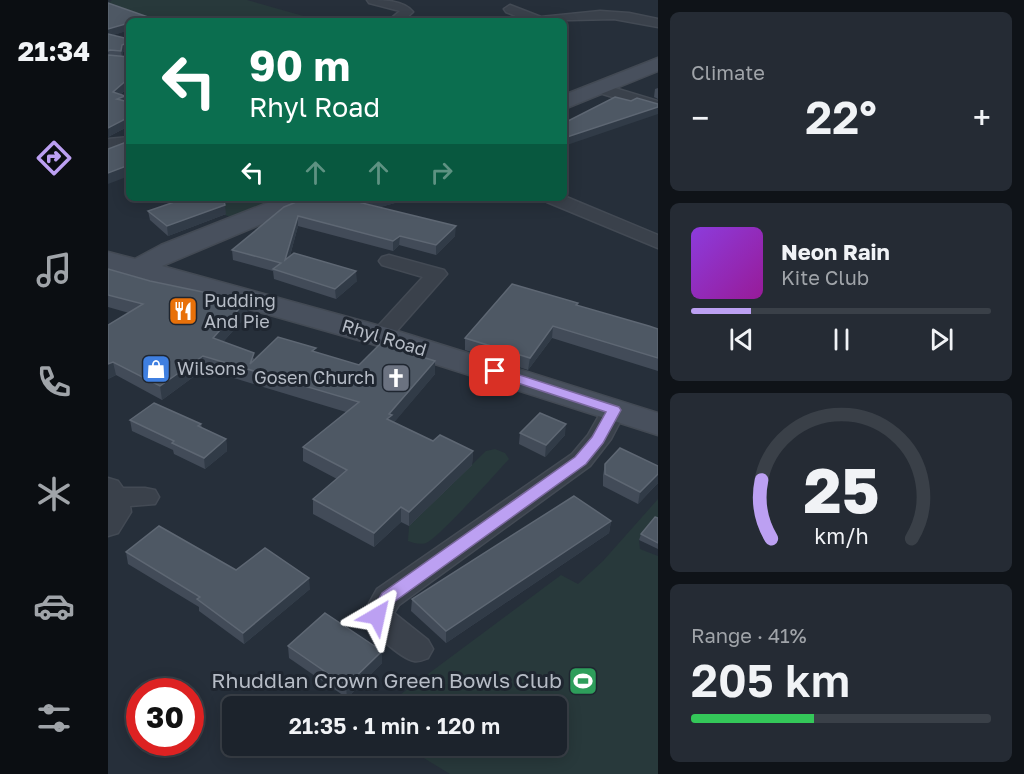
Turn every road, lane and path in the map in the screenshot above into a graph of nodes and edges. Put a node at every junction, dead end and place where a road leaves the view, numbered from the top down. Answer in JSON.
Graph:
{"nodes":[{"id":1,"x":373,"y":0,"type":"edge"},
{"id":2,"x":510,"y":9,"type":"dead end"},
{"id":3,"x":399,"y":18,"type":"edge"},
{"id":4,"x":532,"y":18,"type":"edge"},
{"id":5,"x":555,"y":18,"type":"edge"},
{"id":6,"x":658,"y":23,"type":"edge"},
{"id":7,"x":658,"y":64,"type":"edge"},
{"id":8,"x":598,"y":88,"type":"junction"},
{"id":9,"x":567,"y":101,"type":"edge"},
{"id":10,"x":658,"y":106,"type":"edge"},
{"id":11,"x":126,"y":142,"type":"edge"},
{"id":12,"x":108,"y":144,"type":"edge"},
{"id":13,"x":295,"y":201,"type":"edge"},
{"id":14,"x":560,"y":201,"type":"edge"},
{"id":15,"x":658,"y":242,"type":"edge"},
{"id":16,"x":108,"y":260,"type":"edge"},
{"id":17,"x":390,"y":261,"type":"dead end"},
{"id":18,"x":140,"y":267,"type":"junction"},
{"id":19,"x":380,"y":336,"type":"junction"},
{"id":20,"x":614,"y":410,"type":"junction"},
{"id":21,"x":658,"y":424,"type":"edge"},
{"id":22,"x":112,"y":492,"type":"edge"},
{"id":23,"x":145,"y":497,"type":"dead end"},
{"id":24,"x":108,"y":526,"type":"edge"},
{"id":25,"x":417,"y":649,"type":"dead end"}],
"edges":[{"from":1,"to":3,"type":"street"},
{"from":2,"to":4,"type":"street"},
{"from":5,"to":6,"type":"street"},
{"from":7,"to":8,"type":"street"},
{"from":8,"to":9,"type":"street"},
{"from":8,"to":10,"type":"street"},
{"from":11,"to":12,"type":"street"},
{"from":13,"to":18,"type":"street"},
{"from":14,"to":15,"type":"street"},
{"from":16,"to":18,"type":"street","name":"Rhyl Road"},
{"from":17,"to":19,"type":"street"},
{"from":18,"to":19,"type":"street","name":"Rhyl Road"},
{"from":19,"to":20,"type":"street","name":"Rhyl Road"},
{"from":20,"to":21,"type":"street","name":"Rhyl Road"},
{"from":20,"to":25,"type":"street"},
{"from":22,"to":23,"type":"street"},
{"from":22,"to":24,"type":"street"}]}
